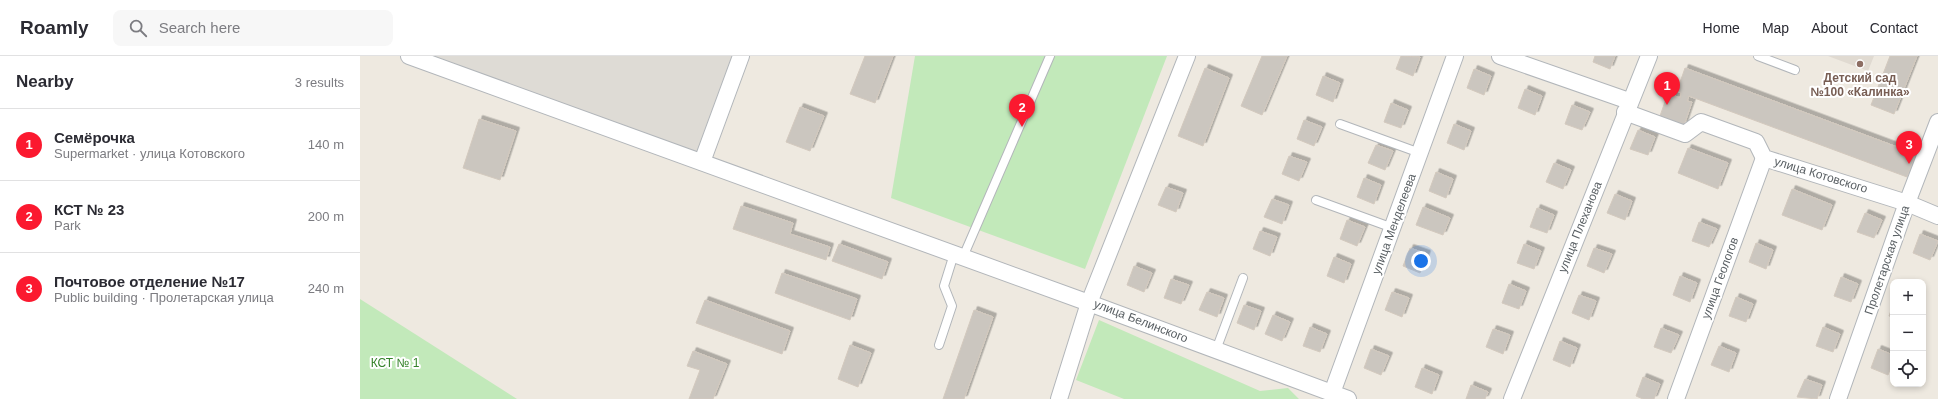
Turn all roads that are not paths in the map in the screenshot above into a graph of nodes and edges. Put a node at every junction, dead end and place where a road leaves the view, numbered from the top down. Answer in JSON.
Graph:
{"nodes":[{"id":1,"x":409,"y":56,"type":"edge"},
{"id":2,"x":741,"y":56,"type":"edge"},
{"id":3,"x":1050,"y":56,"type":"edge"},
{"id":4,"x":1187,"y":56,"type":"edge"},
{"id":5,"x":1455,"y":56,"type":"edge"},
{"id":6,"x":1500,"y":56,"type":"edge"},
{"id":7,"x":1649,"y":56,"type":"edge"},
{"id":8,"x":1758,"y":56,"type":"edge"},
{"id":9,"x":1795,"y":70,"type":"dead end"},
{"id":10,"x":1627,"y":107,"type":"junction"},
{"id":11,"x":1938,"y":122,"type":"edge"},
{"id":12,"x":1340,"y":124,"type":"dead end"},
{"id":13,"x":1420,"y":153,"type":"junction"},
{"id":14,"x":1764,"y":158,"type":"junction"},
{"id":15,"x":702,"y":162,"type":"junction"},
{"id":16,"x":1316,"y":200,"type":"dead end"},
{"id":17,"x":1907,"y":203,"type":"junction"},
{"id":18,"x":1938,"y":216,"type":"edge"},
{"id":19,"x":1393,"y":228,"type":"junction"},
{"id":20,"x":959,"y":255,"type":"junction"},
{"id":21,"x":1242,"y":278,"type":"dead end"},
{"id":22,"x":1089,"y":303,"type":"junction"},
{"id":23,"x":939,"y":345,"type":"dead end"},
{"id":24,"x":1216,"y":350,"type":"junction"},
{"id":25,"x":1332,"y":393,"type":"junction"},
{"id":26,"x":1060,"y":399,"type":"edge"},
{"id":27,"x":1348,"y":399,"type":"edge"},
{"id":28,"x":1512,"y":399,"type":"edge"},
{"id":29,"x":1676,"y":399,"type":"edge"},
{"id":30,"x":1838,"y":399,"type":"edge"}],
"edges":[{"from":1,"to":15,"type":"street"},
{"from":2,"to":15,"type":"street"},
{"from":3,"to":20,"type":"lane"},
{"from":4,"to":22,"type":"street","name":"улица Белинского"},
{"from":5,"to":13,"type":"street","name":"улица Менделеева"},
{"from":6,"to":10,"type":"street","name":"улица Котовского"},
{"from":7,"to":10,"type":"street","name":"улица Плеханова"},
{"from":8,"to":9,"type":"lane"},
{"from":10,"to":14,"type":"street","name":"улица Котовского"},
{"from":10,"to":28,"type":"street","name":"улица Плеханова"},
{"from":11,"to":17,"type":"street","name":"Пролетарская улица"},
{"from":12,"to":13,"type":"lane"},
{"from":13,"to":19,"type":"street","name":"улица Менделеева"},
{"from":14,"to":17,"type":"street","name":"улица Котовского"},
{"from":14,"to":29,"type":"street","name":"улица Геологов"},
{"from":15,"to":20,"type":"street"},
{"from":16,"to":19,"type":"lane"},
{"from":17,"to":18,"type":"street","name":"улица Котовского"},
{"from":17,"to":30,"type":"street","name":"Пролетарская улица"},
{"from":19,"to":25,"type":"street","name":"улица Менделеева"},
{"from":20,"to":22,"type":"street"},
{"from":20,"to":23,"type":"lane"},
{"from":21,"to":24,"type":"lane"},
{"from":22,"to":24,"type":"street","name":"улица Белинского"},
{"from":22,"to":26,"type":"street"},
{"from":24,"to":25,"type":"street","name":"улица Белинского"},
{"from":25,"to":27,"type":"street","name":"улица Белинского"}]}
